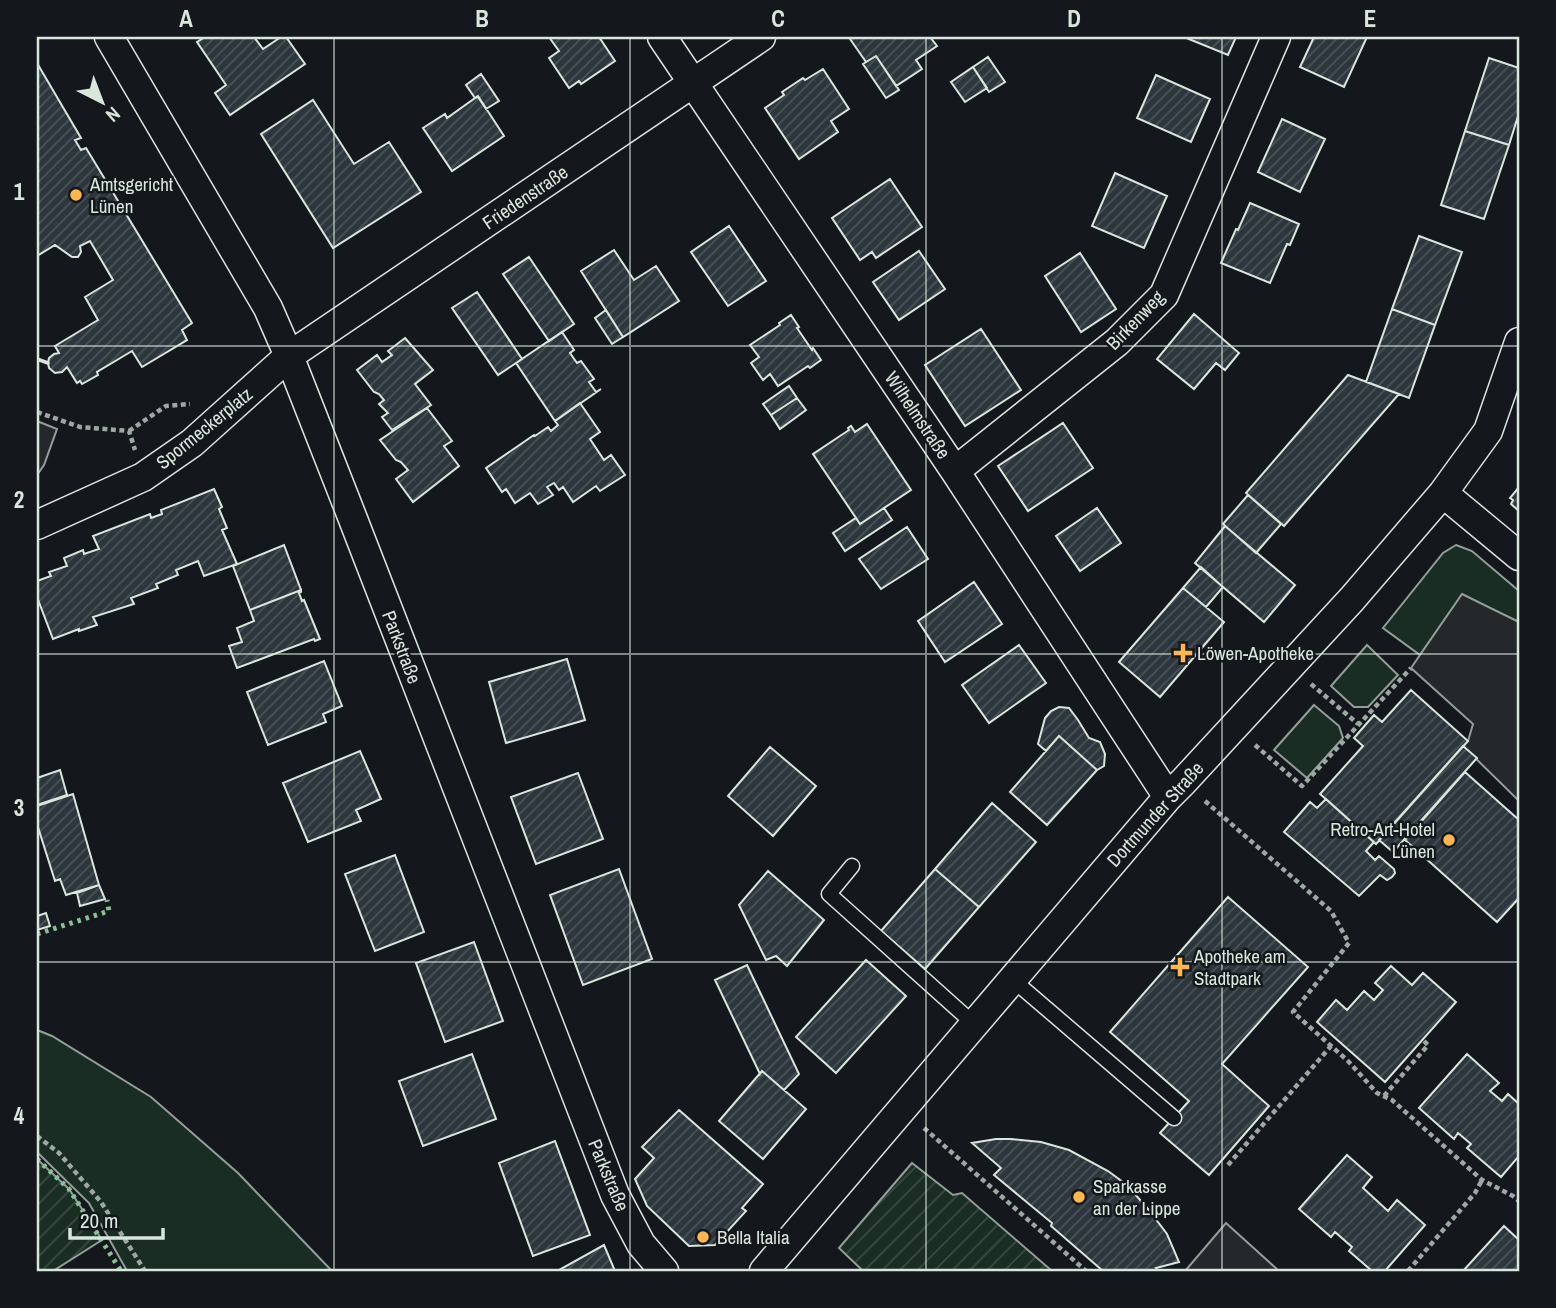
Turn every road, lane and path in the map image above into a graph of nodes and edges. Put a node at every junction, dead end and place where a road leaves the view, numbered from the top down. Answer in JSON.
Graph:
{"nodes":[{"id":1,"x":109,"y":37,"type":"edge"},
{"id":2,"x":662,"y":37,"type":"edge"},
{"id":3,"x":761,"y":37,"type":"edge"},
{"id":4,"x":1276,"y":37,"type":"edge"},
{"id":5,"x":695,"y":83,"type":"junction"},
{"id":6,"x":1519,"y":342,"type":"edge"},
{"id":7,"x":289,"y":356,"type":"junction"},
{"id":8,"x":37,"y":412,"type":"edge"},
{"id":9,"x":955,"y":471,"type":"junction"},
{"id":10,"x":143,"y":477,"type":"junction"},
{"id":11,"x":1443,"y":493,"type":"junction"},
{"id":12,"x":37,"y":525,"type":"edge"},
{"id":13,"x":1519,"y":556,"type":"edge"},
{"id":14,"x":1290,"y":666,"type":"junction"},
{"id":15,"x":1411,"y":668,"type":"dead end"},
{"id":16,"x":1359,"y":724,"type":"junction"},
{"id":17,"x":1234,"y":727,"type":"junction"},
{"id":18,"x":1176,"y":789,"type":"junction"},
{"id":19,"x":852,"y":866,"type":"dead end"},
{"id":20,"x":1012,"y":979,"type":"junction"},
{"id":21,"x":974,"y":1024,"type":"junction"},
{"id":22,"x":1423,"y":1040,"type":"dead end"},
{"id":23,"x":1331,"y":1046,"type":"junction"},
{"id":24,"x":1384,"y":1096,"type":"junction"},
{"id":25,"x":902,"y":1109,"type":"junction"},
{"id":26,"x":1174,"y":1118,"type":"dead end"},
{"id":27,"x":37,"y":1136,"type":"edge"},
{"id":28,"x":1228,"y":1165,"type":"dead end"},
{"id":29,"x":1482,"y":1180,"type":"junction"},
{"id":30,"x":1519,"y":1202,"type":"edge"},
{"id":31,"x":145,"y":1271,"type":"edge"},
{"id":32,"x":664,"y":1271,"type":"edge"},
{"id":33,"x":764,"y":1271,"type":"edge"},
{"id":34,"x":1086,"y":1271,"type":"edge"},
{"id":35,"x":1408,"y":1271,"type":"edge"}],
"edges":[{"from":1,"to":7,"type":"street","name":"Parkstraße"},
{"from":2,"to":5,"type":"street","name":"Wilhelmstraße"},
{"from":3,"to":5,"type":"street","name":"Friedenstraße"},
{"from":4,"to":9,"type":"street","name":"Birkenweg"},
{"from":5,"to":7,"type":"street","name":"Friedenstraße"},
{"from":5,"to":9,"type":"street","name":"Wilhelmstraße"},
{"from":6,"to":11,"type":"street","name":"Dortmunder Straße"},
{"from":7,"to":10,"type":"street","name":"Spormeckerplatz"},
{"from":7,"to":32,"type":"street","name":"Parkstraße"},
{"from":8,"to":10,"type":"path"},
{"from":9,"to":18,"type":"street","name":"Wilhelmstraße"},
{"from":10,"to":12,"type":"street","name":"Spormeckerplatz"},
{"from":11,"to":13,"type":"street"},
{"from":11,"to":14,"type":"street","name":"Dortmunder Straße"},
{"from":14,"to":16,"type":"path"},
{"from":14,"to":17,"type":"street","name":"Dortmunder Straße"},
{"from":15,"to":16,"type":"path"},
{"from":16,"to":17,"type":"path"},
{"from":17,"to":18,"type":"street","name":"Dortmunder Straße"},
{"from":18,"to":20,"type":"street","name":"Dortmunder Straße"},
{"from":18,"to":23,"type":"path"},
{"from":19,"to":21,"type":"lane"},
{"from":20,"to":21,"type":"street","name":"Dortmunder Straße"},
{"from":20,"to":26,"type":"lane"},
{"from":21,"to":25,"type":"street","name":"Dortmunder Straße"},
{"from":22,"to":24,"type":"path"},
{"from":23,"to":24,"type":"path"},
{"from":23,"to":28,"type":"path"},
{"from":24,"to":29,"type":"path"},
{"from":25,"to":33,"type":"street","name":"Dortmunder Straße"},
{"from":25,"to":34,"type":"path"},
{"from":27,"to":31,"type":"path"},
{"from":29,"to":30,"type":"path"},
{"from":29,"to":35,"type":"path"}]}
